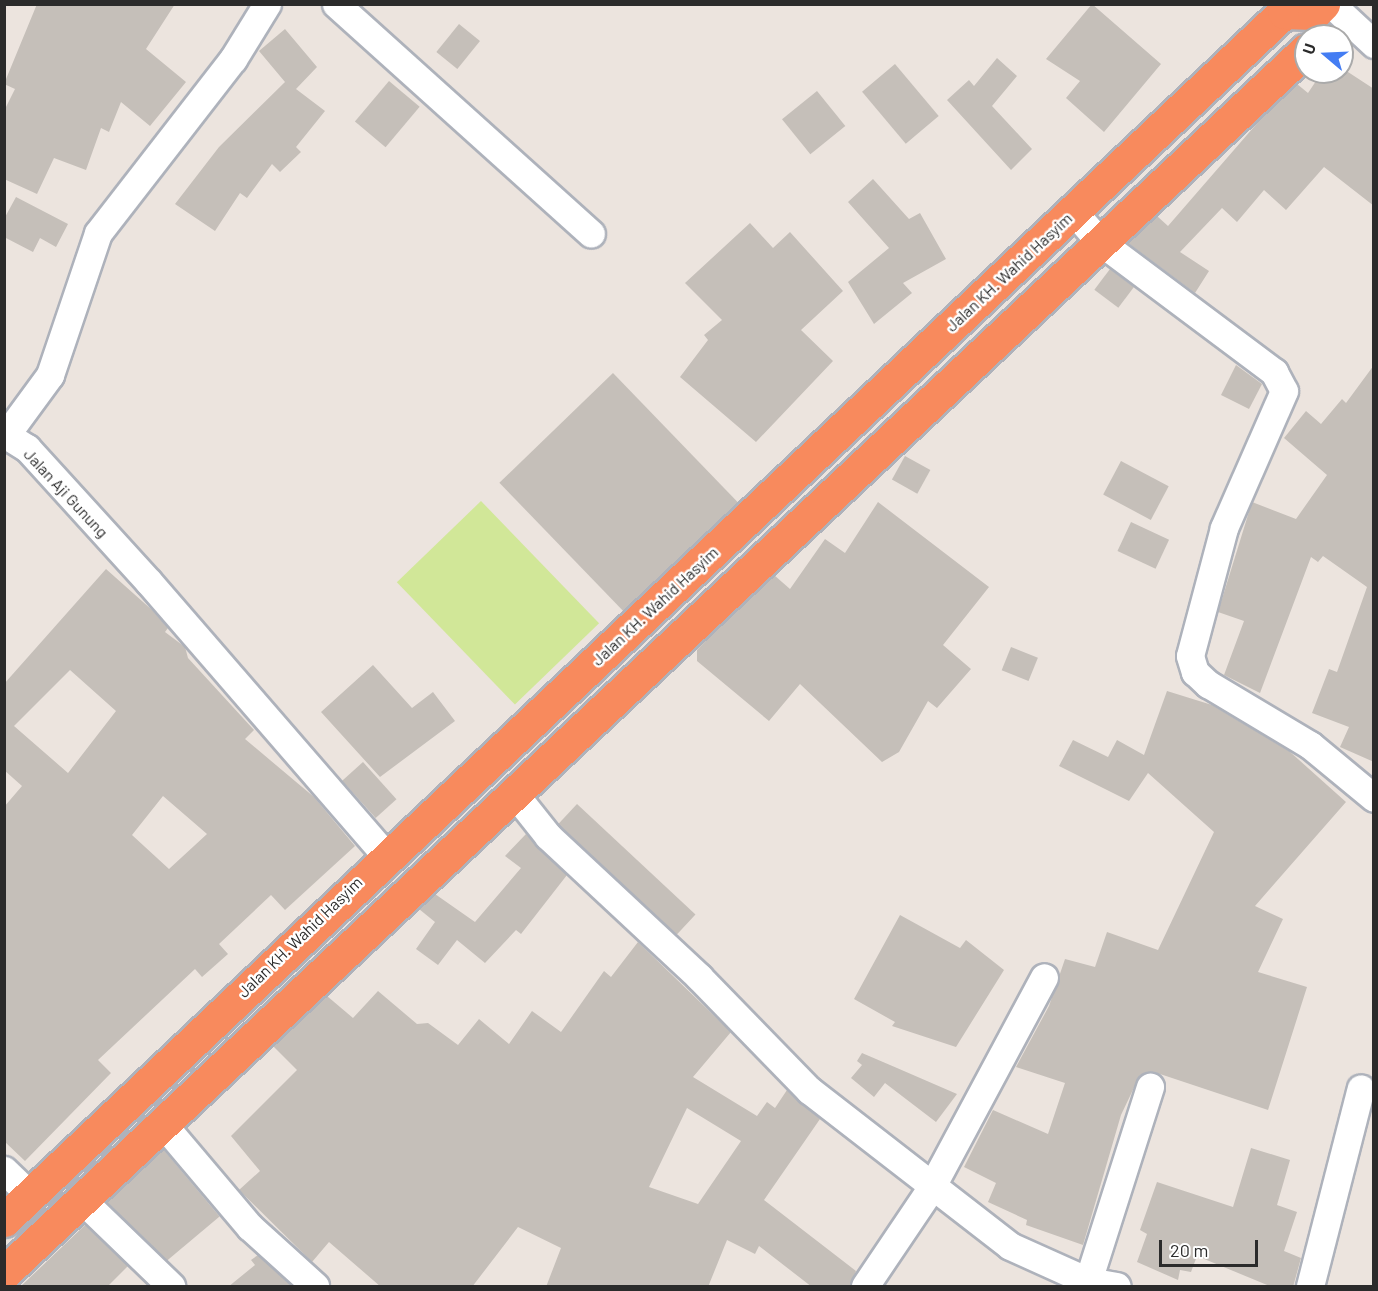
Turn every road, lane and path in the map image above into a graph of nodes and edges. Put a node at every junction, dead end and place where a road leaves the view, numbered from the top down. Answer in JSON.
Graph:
{"nodes":[{"id":1,"x":267,"y":4,"type":"edge"},
{"id":2,"x":336,"y":4,"type":"edge"},
{"id":3,"x":1308,"y":12,"type":"edge"},
{"id":4,"x":1374,"y":44,"type":"edge"},
{"id":5,"x":1294,"y":61,"type":"edge"},
{"id":6,"x":1073,"y":212,"type":"junction"},
{"id":7,"x":591,"y":234,"type":"dead end"},
{"id":8,"x":1099,"y":241,"type":"junction"},
{"id":9,"x":5,"y":435,"type":"edge"},
{"id":10,"x":624,"y":636,"type":"junction"},
{"id":11,"x":648,"y":663,"type":"junction"},
{"id":12,"x":513,"y":792,"type":"junction"},
{"id":13,"x":1374,"y":798,"type":"edge"},
{"id":14,"x":386,"y":856,"type":"junction"},
{"id":15,"x":1044,"y":977,"type":"dead end"},
{"id":16,"x":1150,"y":1087,"type":"dead end"},
{"id":17,"x":1361,"y":1088,"type":"dead end"},
{"id":18,"x":162,"y":1123,"type":"junction"},
{"id":19,"x":4,"y":1170,"type":"edge"},
{"id":20,"x":931,"y":1188,"type":"junction"},
{"id":21,"x":31,"y":1196,"type":"junction"},
{"id":22,"x":80,"y":1198,"type":"junction"},
{"id":23,"x":4,"y":1220,"type":"edge"},
{"id":24,"x":4,"y":1273,"type":"edge"},
{"id":25,"x":1088,"y":1281,"type":"junction"},
{"id":26,"x":171,"y":1287,"type":"edge"},
{"id":27,"x":315,"y":1287,"type":"edge"},
{"id":28,"x":865,"y":1287,"type":"edge"},
{"id":29,"x":1117,"y":1287,"type":"edge"},
{"id":30,"x":1310,"y":1287,"type":"edge"}],
"edges":[{"from":1,"to":9,"type":"street","name":"Jalan Aji Gunung"},
{"from":2,"to":7,"type":"street"},
{"from":3,"to":4,"type":"street"},
{"from":3,"to":6,"type":"highway","name":"Jalan KH. Wahid Hasyim"},
{"from":5,"to":8,"type":"highway"},
{"from":6,"to":8,"type":"street"},
{"from":6,"to":10,"type":"highway","name":"Jalan KH. Wahid Hasyim"},
{"from":8,"to":11,"type":"highway"},
{"from":8,"to":13,"type":"street"},
{"from":9,"to":14,"type":"street","name":"Jalan Aji Gunung"},
{"from":10,"to":11,"type":"highway"},
{"from":10,"to":14,"type":"highway","name":"Jalan KH. Wahid Hasyim"},
{"from":11,"to":12,"type":"highway"},
{"from":12,"to":18,"type":"highway"},
{"from":12,"to":20,"type":"street"},
{"from":14,"to":21,"type":"highway","name":"Jalan KH. Wahid Hasyim"},
{"from":15,"to":20,"type":"street"},
{"from":16,"to":25,"type":"street"},
{"from":17,"to":30,"type":"street"},
{"from":18,"to":22,"type":"highway"},
{"from":18,"to":27,"type":"street"},
{"from":19,"to":21,"type":"street"},
{"from":20,"to":25,"type":"street"},
{"from":20,"to":28,"type":"street"},
{"from":21,"to":23,"type":"highway","name":"Jalan KH. Wahid Hasyim"},
{"from":22,"to":24,"type":"highway"},
{"from":22,"to":26,"type":"street"},
{"from":25,"to":29,"type":"street"}]}
